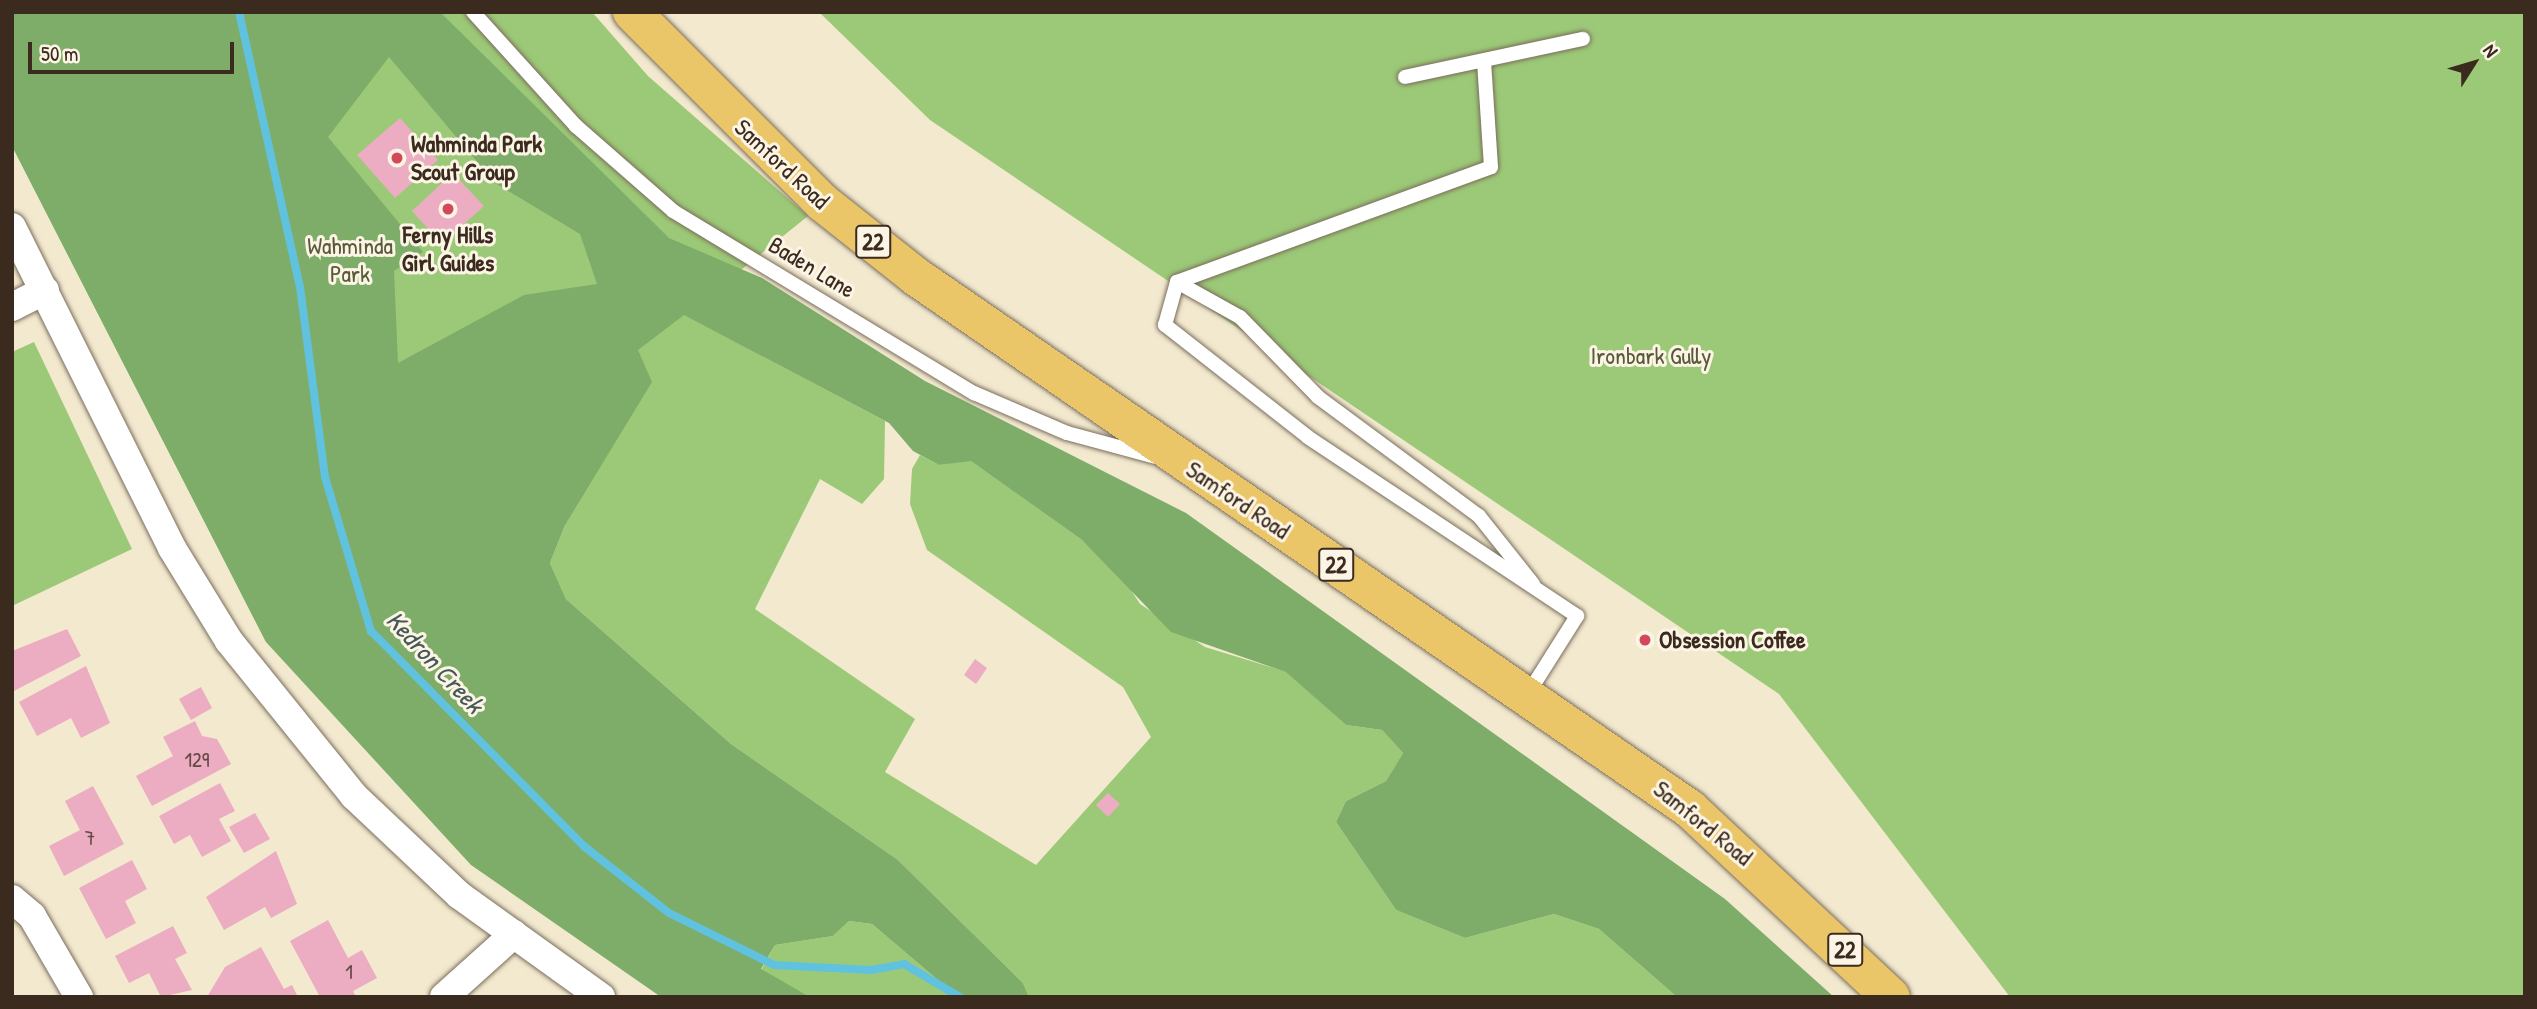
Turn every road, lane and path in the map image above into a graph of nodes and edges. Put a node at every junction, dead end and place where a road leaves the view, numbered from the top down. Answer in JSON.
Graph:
{"nodes":[{"id":1,"x":473,"y":12,"type":"edge"},
{"id":2,"x":632,"y":12,"type":"edge"},
{"id":3,"x":1583,"y":39,"type":"dead end"},
{"id":4,"x":1484,"y":62,"type":"junction"},
{"id":5,"x":1405,"y":77,"type":"dead end"},
{"id":6,"x":12,"y":227,"type":"edge"},
{"id":7,"x":1177,"y":282,"type":"junction"},
{"id":8,"x":45,"y":290,"type":"junction"},
{"id":9,"x":12,"y":307,"type":"edge"},
{"id":10,"x":1188,"y":466,"type":"junction"},
{"id":11,"x":1533,"y":584,"type":"junction"},
{"id":12,"x":1529,"y":692,"type":"junction"},
{"id":13,"x":12,"y":899,"type":"edge"},
{"id":14,"x":514,"y":934,"type":"junction"},
{"id":15,"x":79,"y":997,"type":"edge"},
{"id":16,"x":444,"y":997,"type":"edge"},
{"id":17,"x":601,"y":997,"type":"edge"},
{"id":18,"x":1891,"y":997,"type":"edge"}],
"edges":[{"from":1,"to":10,"type":"lane","name":"Baden Lane"},
{"from":2,"to":10,"type":"main road","name":"Samford Road","number":"22"},
{"from":3,"to":4,"type":"lane"},
{"from":4,"to":5,"type":"lane"},
{"from":4,"to":7,"type":"lane"},
{"from":6,"to":8,"type":"street"},
{"from":7,"to":11,"type":"lane"},
{"from":7,"to":11,"type":"lane"},
{"from":8,"to":9,"type":"street"},
{"from":8,"to":14,"type":"street"},
{"from":10,"to":12,"type":"main road","name":"Samford Road","number":"22"},
{"from":11,"to":12,"type":"lane"},
{"from":12,"to":18,"type":"main road","name":"Samford Road","number":"22"},
{"from":13,"to":15,"type":"street"},
{"from":14,"to":16,"type":"street"},
{"from":14,"to":17,"type":"street"}]}
